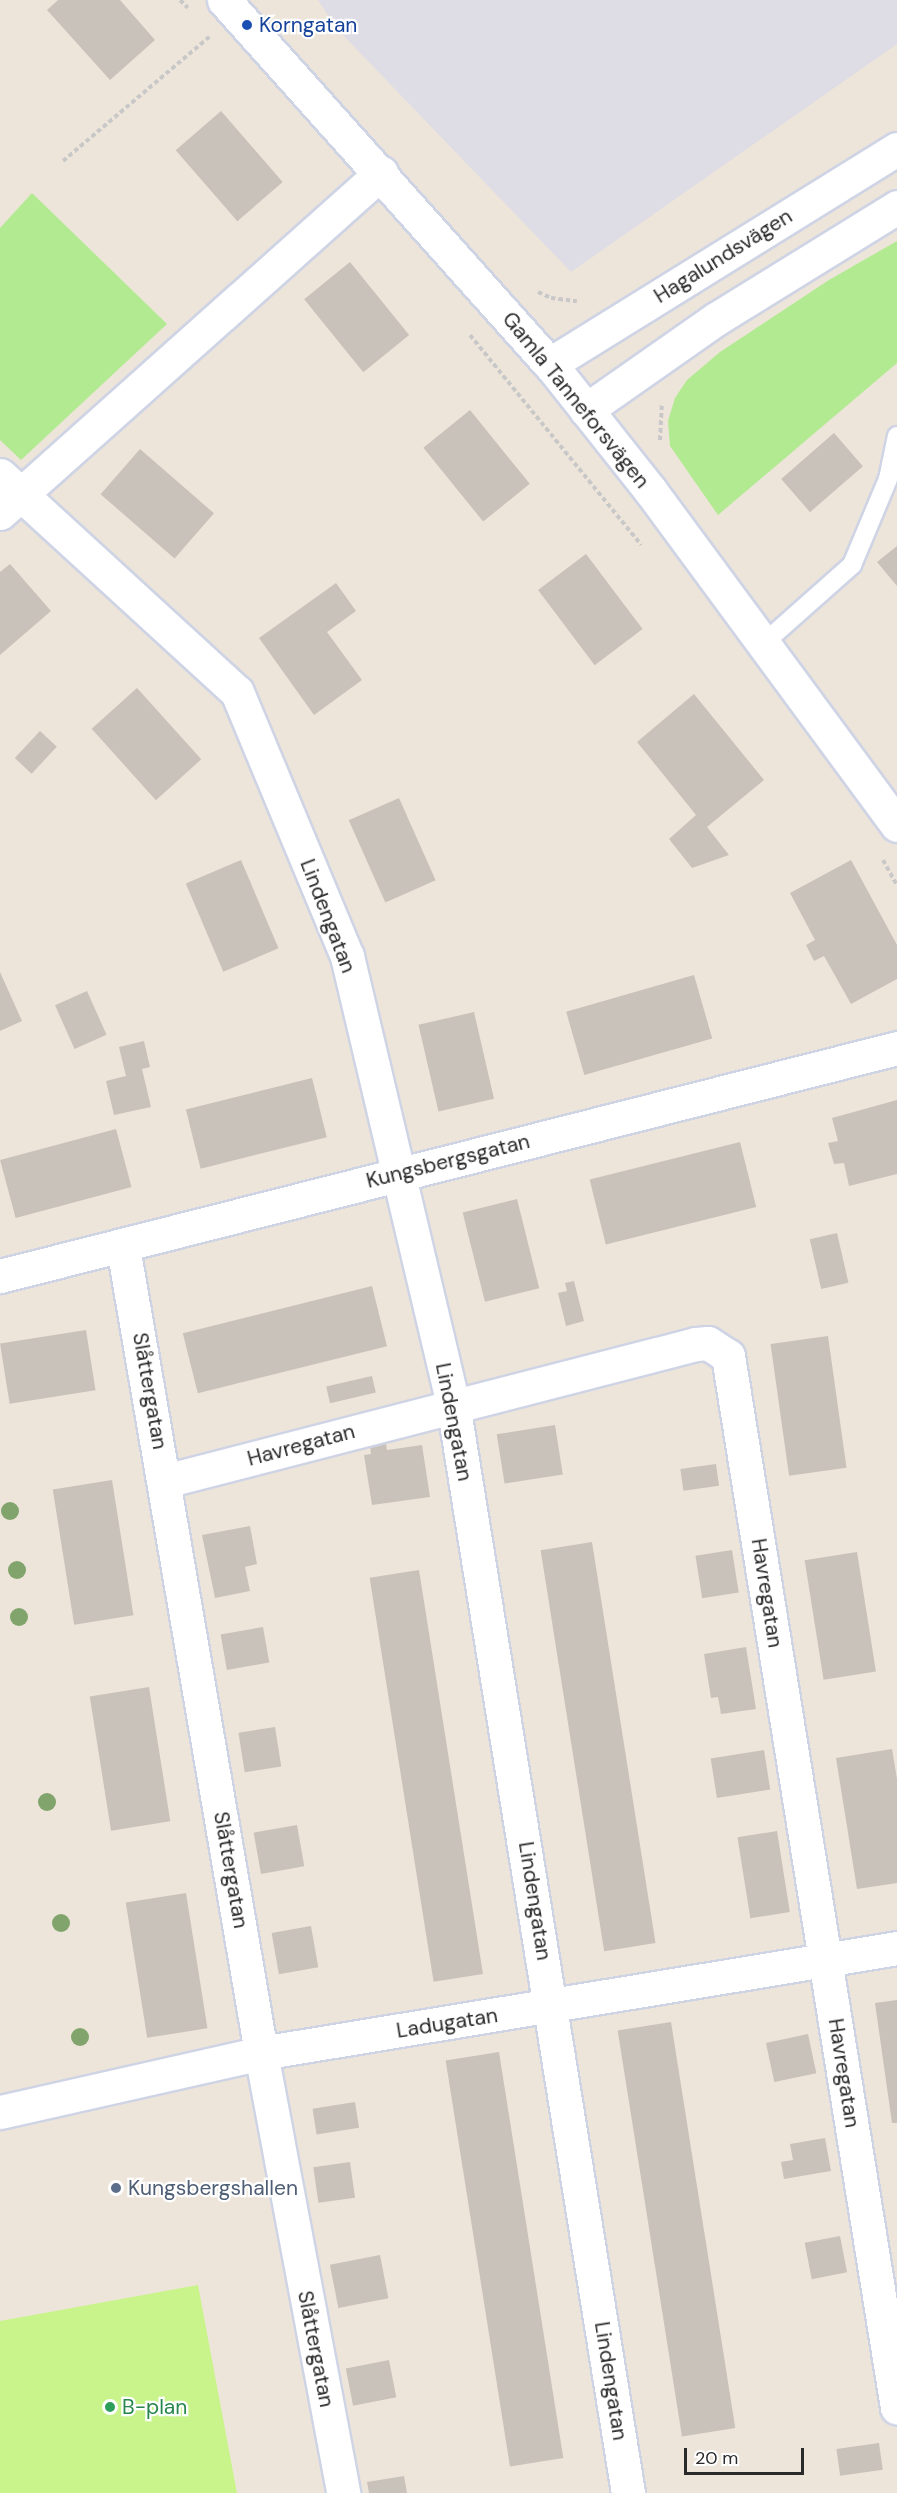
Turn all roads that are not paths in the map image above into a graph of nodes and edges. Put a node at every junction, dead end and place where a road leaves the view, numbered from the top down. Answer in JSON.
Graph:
{"nodes":[{"id":1,"x":224,"y":0,"type":"edge"},
{"id":2,"x":897,"y":149,"type":"edge"},
{"id":3,"x":381,"y":173,"type":"junction"},
{"id":4,"x":897,"y":207,"type":"edge"},
{"id":5,"x":550,"y":364,"type":"junction"},
{"id":6,"x":586,"y":410,"type":"junction"},
{"id":7,"x":897,"y":436,"type":"edge"},
{"id":8,"x":7,"y":494,"type":"edge"},
{"id":9,"x":764,"y":643,"type":"junction"},
{"id":10,"x":897,"y":825,"type":"edge"},
{"id":11,"x":897,"y":1048,"type":"edge"},
{"id":12,"x":398,"y":1174,"type":"junction"},
{"id":13,"x":123,"y":1247,"type":"junction"},
{"id":14,"x":0,"y":1276,"type":"edge"},
{"id":15,"x":453,"y":1404,"type":"junction"},
{"id":16,"x":165,"y":1481,"type":"junction"},
{"id":17,"x":897,"y":1948,"type":"edge"},
{"id":18,"x":826,"y":1961,"type":"junction"},
{"id":19,"x":553,"y":2007,"type":"junction"},
{"id":20,"x":261,"y":2053,"type":"junction"},
{"id":21,"x":0,"y":2112,"type":"edge"},
{"id":22,"x":897,"y":2408,"type":"edge"},
{"id":23,"x":343,"y":2493,"type":"edge"},
{"id":24,"x":628,"y":2493,"type":"edge"}],
"edges":[{"from":1,"to":3,"type":"street","name":"Gamla Tanneforsvägen"},
{"from":2,"to":5,"type":"street","name":"Hagalundsvägen"},
{"from":3,"to":5,"type":"street","name":"Gamla Tanneforsvägen"},
{"from":3,"to":8,"type":"street"},
{"from":4,"to":6,"type":"street"},
{"from":5,"to":6,"type":"street","name":"Gamla Tanneforsvägen"},
{"from":6,"to":9,"type":"street","name":"Gamla Tanneforsvägen"},
{"from":7,"to":9,"type":"lane"},
{"from":8,"to":12,"type":"street","name":"Lindengatan"},
{"from":9,"to":10,"type":"street","name":"Gamla Tanneforsvägen"},
{"from":11,"to":12,"type":"street","name":"Kungsbergsgatan"},
{"from":12,"to":13,"type":"street","name":"Kungsbergsgatan"},
{"from":12,"to":15,"type":"street","name":"Lindengatan"},
{"from":13,"to":14,"type":"street","name":"Kungsbergsgatan"},
{"from":13,"to":16,"type":"street","name":"Slåttergatan"},
{"from":15,"to":16,"type":"street","name":"Havregatan"},
{"from":15,"to":18,"type":"street","name":"Havregatan"},
{"from":15,"to":19,"type":"street","name":"Lindengatan"},
{"from":16,"to":20,"type":"street","name":"Slåttergatan"},
{"from":17,"to":18,"type":"street","name":"Ladugatan"},
{"from":18,"to":19,"type":"street","name":"Ladugatan"},
{"from":18,"to":22,"type":"street","name":"Havregatan"},
{"from":19,"to":20,"type":"street","name":"Ladugatan"},
{"from":19,"to":24,"type":"street","name":"Lindengatan"},
{"from":20,"to":21,"type":"street","name":"Ladugatan"},
{"from":20,"to":23,"type":"street","name":"Slåttergatan"}]}
